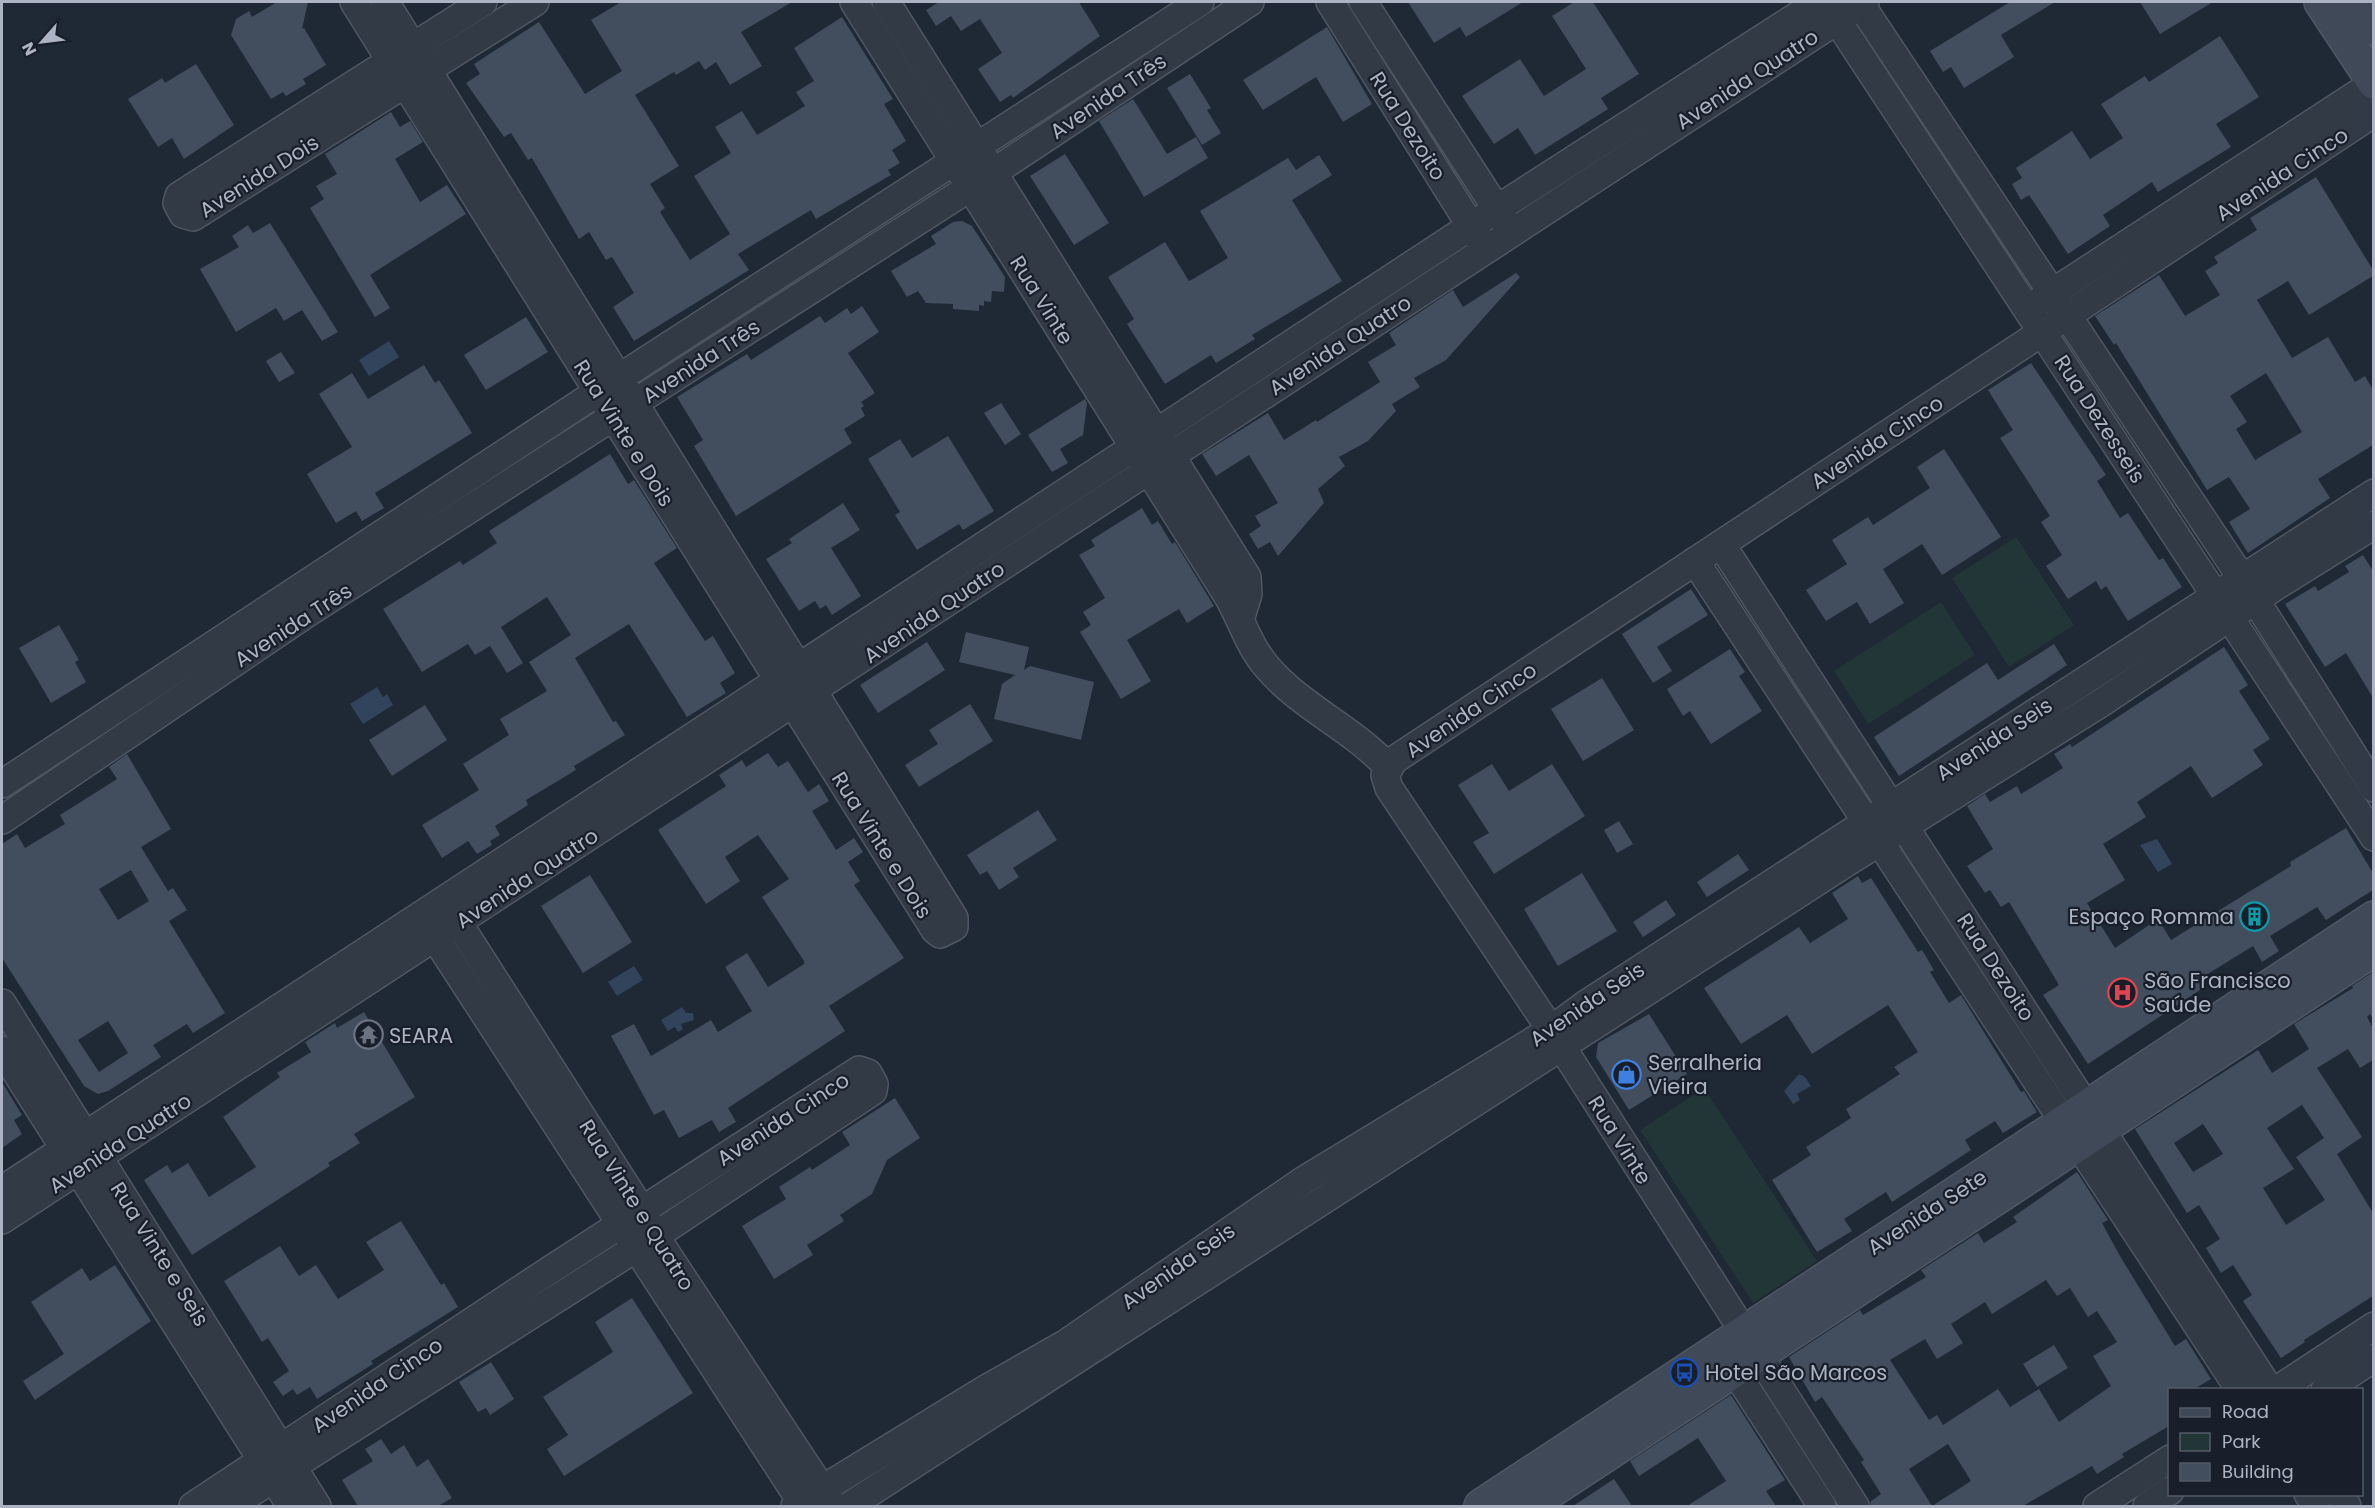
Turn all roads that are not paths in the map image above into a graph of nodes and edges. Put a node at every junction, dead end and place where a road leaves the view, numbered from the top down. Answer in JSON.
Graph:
{"nodes":[{"id":1,"x":354,"y":2,"type":"edge"},
{"id":2,"x":386,"y":2,"type":"edge"},
{"id":3,"x":483,"y":2,"type":"edge"},
{"id":4,"x":535,"y":2,"type":"edge"},
{"id":5,"x":854,"y":2,"type":"edge"},
{"id":6,"x":886,"y":2,"type":"edge"},
{"id":7,"x":1200,"y":2,"type":"edge"},
{"id":8,"x":1250,"y":2,"type":"edge"},
{"id":9,"x":1330,"y":2,"type":"edge"},
{"id":10,"x":1363,"y":2,"type":"edge"},
{"id":11,"x":1861,"y":2,"type":"edge"},
{"id":12,"x":2321,"y":2,"type":"edge"},
{"id":13,"x":2356,"y":2,"type":"edge"},
{"id":14,"x":1827,"y":8,"type":"edge"},
{"id":15,"x":2373,"y":28,"type":"edge"},
{"id":16,"x":413,"y":47,"type":"junction"},
{"id":17,"x":390,"y":61,"type":"junction"},
{"id":18,"x":427,"y":71,"type":"junction"},
{"id":19,"x":2373,"y":83,"type":"edge"},
{"id":20,"x":405,"y":86,"type":"junction"},
{"id":21,"x":2373,"y":113,"type":"edge"},
{"id":22,"x":978,"y":147,"type":"junction"},
{"id":23,"x":955,"y":161,"type":"junction"},
{"id":24,"x":994,"y":172,"type":"junction"},
{"id":25,"x":970,"y":187,"type":"junction"},
{"id":26,"x":1497,"y":209,"type":"junction"},
{"id":27,"x":1472,"y":227,"type":"junction"},
{"id":28,"x":1512,"y":233,"type":"junction"},
{"id":29,"x":1487,"y":250,"type":"junction"},
{"id":30,"x":2051,"y":293,"type":"junction"},
{"id":31,"x":2026,"y":309,"type":"junction"},
{"id":32,"x":2067,"y":317,"type":"junction"},
{"id":33,"x":2043,"y":333,"type":"junction"},
{"id":34,"x":609,"y":385,"type":"junction"},
{"id":35,"x":625,"y":410,"type":"junction"},
{"id":36,"x":1134,"y":447,"type":"junction"},
{"id":37,"x":1159,"y":453,"type":"junction"},
{"id":38,"x":2373,"y":493,"type":"edge"},
{"id":39,"x":2373,"y":525,"type":"edge"},
{"id":40,"x":1721,"y":544,"type":"junction"},
{"id":41,"x":1695,"y":561,"type":"junction"},
{"id":42,"x":2241,"y":577,"type":"junction"},
{"id":43,"x":2215,"y":594,"type":"junction"},
{"id":44,"x":2255,"y":600,"type":"junction"},
{"id":45,"x":1234,"y":609,"type":"junction"},
{"id":46,"x":2230,"y":617,"type":"junction"},
{"id":47,"x":789,"y":674,"type":"junction"},
{"id":48,"x":804,"y":698,"type":"junction"},
{"id":49,"x":1386,"y":771,"type":"junction"},
{"id":50,"x":2,"y":784,"type":"edge"},
{"id":51,"x":2373,"y":788,"type":"edge"},
{"id":52,"x":2,"y":820,"type":"edge"},
{"id":53,"x":1886,"y":824,"type":"junction"},
{"id":54,"x":2373,"y":837,"type":"edge"},
{"id":55,"x":452,"y":913,"type":"junction"},
{"id":56,"x":2373,"y":918,"type":"edge"},
{"id":57,"x":428,"y":927,"type":"junction"},
{"id":58,"x":2373,"y":949,"type":"edge"},
{"id":59,"x":2,"y":1003,"type":"edge"},
{"id":60,"x":1556,"y":1039,"type":"junction"},
{"id":61,"x":2,"y":1050,"type":"edge"},
{"id":62,"x":2083,"y":1124,"type":"junction"},
{"id":63,"x":82,"y":1153,"type":"junction"},
{"id":64,"x":2,"y":1190,"type":"edge"},
{"id":65,"x":631,"y":1218,"type":"junction"},
{"id":66,"x":2,"y":1220,"type":"edge"},
{"id":67,"x":645,"y":1242,"type":"junction"},
{"id":68,"x":2373,"y":1326,"type":"edge"},
{"id":69,"x":1738,"y":1352,"type":"junction"},
{"id":70,"x":2373,"y":1358,"type":"edge"},
{"id":71,"x":2239,"y":1388,"type":"edge"},
{"id":72,"x":2270,"y":1388,"type":"edge"},
{"id":73,"x":2279,"y":1388,"type":"edge"},
{"id":74,"x":2327,"y":1388,"type":"edge"},
{"id":75,"x":2168,"y":1461,"type":"edge"},
{"id":76,"x":277,"y":1464,"type":"junction"},
{"id":77,"x":2168,"y":1492,"type":"edge"},
{"id":78,"x":811,"y":1502,"type":"edge"},
{"id":79,"x":193,"y":1506,"type":"edge"},
{"id":80,"x":230,"y":1506,"type":"edge"},
{"id":81,"x":291,"y":1506,"type":"edge"},
{"id":82,"x":317,"y":1506,"type":"edge"},
{"id":83,"x":849,"y":1506,"type":"edge"},
{"id":84,"x":1481,"y":1506,"type":"edge"},
{"id":85,"x":1528,"y":1506,"type":"edge"},
{"id":86,"x":1822,"y":1506,"type":"edge"},
{"id":87,"x":1855,"y":1506,"type":"edge"},
{"id":88,"x":2097,"y":1506,"type":"edge"},
{"id":89,"x":2147,"y":1506,"type":"edge"}],
"edges":[{"from":1,"to":17,"type":"street","name":"Rua Vinte e Dois"},
{"from":2,"to":16,"type":"street","name":"Rua Vinte e Dois"},
{"from":3,"to":16,"type":"street","name":"Avenida Dois"},
{"from":4,"to":18,"type":"street","name":"Avenida Dois"},
{"from":5,"to":23,"type":"street","name":"Rua Vinte"},
{"from":6,"to":22,"type":"street","name":"Rua Vinte"},
{"from":7,"to":22,"type":"street","name":"Avenida Três"},
{"from":8,"to":24,"type":"street","name":"Avenida Três"},
{"from":9,"to":27,"type":"street","name":"Rua Dezoito"},
{"from":10,"to":26,"type":"street","name":"Rua Dezoito"},
{"from":11,"to":14,"type":"street","name":"Avenida Quatro"},
{"from":11,"to":30,"type":"street","name":"Rua Dezesseis"},
{"from":12,"to":19,"type":"street"},
{"from":13,"to":15,"type":"street"},
{"from":14,"to":26,"type":"street","name":"Avenida Quatro"},
{"from":14,"to":28,"type":"street","name":"Avenida Quatro"},
{"from":14,"to":31,"type":"street","name":"Rua Dezesseis"},
{"from":16,"to":17,"type":"street","name":"Avenida Dois"},
{"from":16,"to":18,"type":"street","name":"Rua Vinte e Dois"},
{"from":17,"to":20,"type":"street","name":"Rua Vinte e Dois"},
{"from":17,"to":20,"type":"street","name":"Avenida Dois"},
{"from":18,"to":20,"type":"street","name":"Avenida Dois"},
{"from":18,"to":34,"type":"street","name":"Rua Vinte e Dois"},
{"from":19,"to":30,"type":"street","name":"Avenida Cinco"},
{"from":20,"to":34,"type":"street","name":"Rua Vinte e Dois"},
{"from":21,"to":32,"type":"street","name":"Avenida Cinco"},
{"from":22,"to":23,"type":"street","name":"Avenida Três"},
{"from":22,"to":24,"type":"street","name":"Rua Vinte"},
{"from":23,"to":25,"type":"street","name":"Rua Vinte"},
{"from":23,"to":34,"type":"street","name":"Avenida Três"},
{"from":24,"to":25,"type":"street","name":"Avenida Três"},
{"from":24,"to":37,"type":"street","name":"Rua Vinte"},
{"from":25,"to":35,"type":"street","name":"Avenida Três"},
{"from":25,"to":36,"type":"street","name":"Rua Vinte"},
{"from":26,"to":27,"type":"street","name":"Avenida Quatro"},
{"from":26,"to":28,"type":"street","name":"Rua Dezoito"},
{"from":27,"to":29,"type":"street","name":"Rua Dezoito"},
{"from":27,"to":37,"type":"street","name":"Avenida Quatro"},
{"from":28,"to":29,"type":"street","name":"Avenida Quatro"},
{"from":29,"to":37,"type":"street","name":"Avenida Quatro"},
{"from":30,"to":31,"type":"street","name":"Avenida Cinco"},
{"from":30,"to":32,"type":"street","name":"Rua Dezesseis"},
{"from":31,"to":33,"type":"street","name":"Rua Dezesseis"},
{"from":32,"to":33,"type":"street","name":"Avenida Cinco"},
{"from":32,"to":42,"type":"street","name":"Rua Dezesseis"},
{"from":33,"to":40,"type":"street","name":"Avenida Cinco"},
{"from":33,"to":43,"type":"street","name":"Rua Dezesseis"},
{"from":34,"to":35,"type":"street","name":"Rua Vinte e Dois"},
{"from":34,"to":50,"type":"street","name":"Avenida Três"},
{"from":35,"to":47,"type":"street","name":"Rua Vinte e Dois"},
{"from":35,"to":52,"type":"street","name":"Avenida Três"},
{"from":36,"to":37,"type":"street","name":"Rua Vinte"},
{"from":36,"to":47,"type":"street","name":"Avenida Quatro"},
{"from":37,"to":45,"type":"street","name":"Rua Vinte"},
{"from":37,"to":45,"type":"street","name":"Rua Vinte"},
{"from":37,"to":48,"type":"street","name":"Avenida Quatro"},
{"from":38,"to":42,"type":"street","name":"Avenida Seis"},
{"from":39,"to":44,"type":"street","name":"Avenida Seis"},
{"from":40,"to":41,"type":"street","name":"Avenida Cinco"},
{"from":40,"to":53,"type":"street","name":"Rua Dezoito"},
{"from":41,"to":49,"type":"street","name":"Avenida Cinco"},
{"from":41,"to":53,"type":"street","name":"Rua Dezoito"},
{"from":42,"to":43,"type":"street","name":"Avenida Seis"},
{"from":42,"to":44,"type":"street","name":"Rua Dezesseis"},
{"from":43,"to":46,"type":"street","name":"Rua Dezesseis"},
{"from":43,"to":53,"type":"street","name":"Avenida Seis"},
{"from":44,"to":46,"type":"street","name":"Avenida Seis"},
{"from":44,"to":51,"type":"street","name":"Rua Dezesseis"},
{"from":45,"to":49,"type":"street","name":"Rua Vinte"},
{"from":46,"to":53,"type":"street","name":"Avenida Seis"},
{"from":46,"to":54,"type":"street","name":"Rua Dezesseis"},
{"from":47,"to":48,"type":"street","name":"Rua Vinte e Dois"},
{"from":47,"to":55,"type":"street","name":"Avenida Quatro"},
{"from":48,"to":48,"type":"street","name":"Rua Vinte e Dois"},
{"from":48,"to":55,"type":"street","name":"Avenida Quatro"},
{"from":49,"to":60,"type":"street","name":"Rua Vinte"},
{"from":53,"to":60,"type":"street","name":"Avenida Seis"},
{"from":53,"to":62,"type":"street","name":"Rua Dezoito"},
{"from":55,"to":57,"type":"street","name":"Avenida Quatro"},
{"from":55,"to":65,"type":"street","name":"Rua Vinte e Quatro"},
{"from":56,"to":62,"type":"street","name":"Avenida Sete"},
{"from":57,"to":63,"type":"street","name":"Avenida Quatro"},
{"from":57,"to":65,"type":"street","name":"Rua Vinte e Quatro"},
{"from":58,"to":62,"type":"street","name":"Avenida Sete"},
{"from":59,"to":63,"type":"street","name":"Rua Vinte e Seis"},
{"from":60,"to":69,"type":"street","name":"Rua Vinte"},
{"from":60,"to":78,"type":"street","name":"Avenida Seis"},
{"from":60,"to":83,"type":"street","name":"Avenida Seis"},
{"from":61,"to":63,"type":"street","name":"Rua Vinte e Seis"},
{"from":62,"to":69,"type":"street","name":"Avenida Sete"},
{"from":62,"to":71,"type":"street","name":"Rua Dezoito"},
{"from":62,"to":72,"type":"street","name":"Rua Dezoito"},
{"from":63,"to":64,"type":"street","name":"Avenida Quatro"},
{"from":63,"to":66,"type":"street","name":"Avenida Quatro"},
{"from":63,"to":76,"type":"street","name":"Rua Vinte e Seis"},
{"from":65,"to":67,"type":"street","name":"Rua Vinte e Quatro"},
{"from":65,"to":67,"type":"street","name":"Avenida Cinco"},
{"from":65,"to":76,"type":"street","name":"Avenida Cinco"},
{"from":67,"to":76,"type":"street","name":"Avenida Cinco"},
{"from":67,"to":78,"type":"street","name":"Rua Vinte e Quatro"},
{"from":68,"to":73,"type":"street"},
{"from":69,"to":84,"type":"street","name":"Avenida Sete"},
{"from":69,"to":85,"type":"street","name":"Avenida Sete"},
{"from":69,"to":86,"type":"street","name":"Rua Vinte"},
{"from":69,"to":87,"type":"street","name":"Rua Vinte"},
{"from":70,"to":74,"type":"street"},
{"from":75,"to":88,"type":"street"},
{"from":76,"to":79,"type":"street","name":"Avenida Cinco"},
{"from":76,"to":80,"type":"street","name":"Avenida Cinco"},
{"from":76,"to":81,"type":"street","name":"Rua Vinte e Seis"},
{"from":76,"to":82,"type":"street","name":"Rua Vinte e Seis"},
{"from":77,"to":89,"type":"street"}]}
